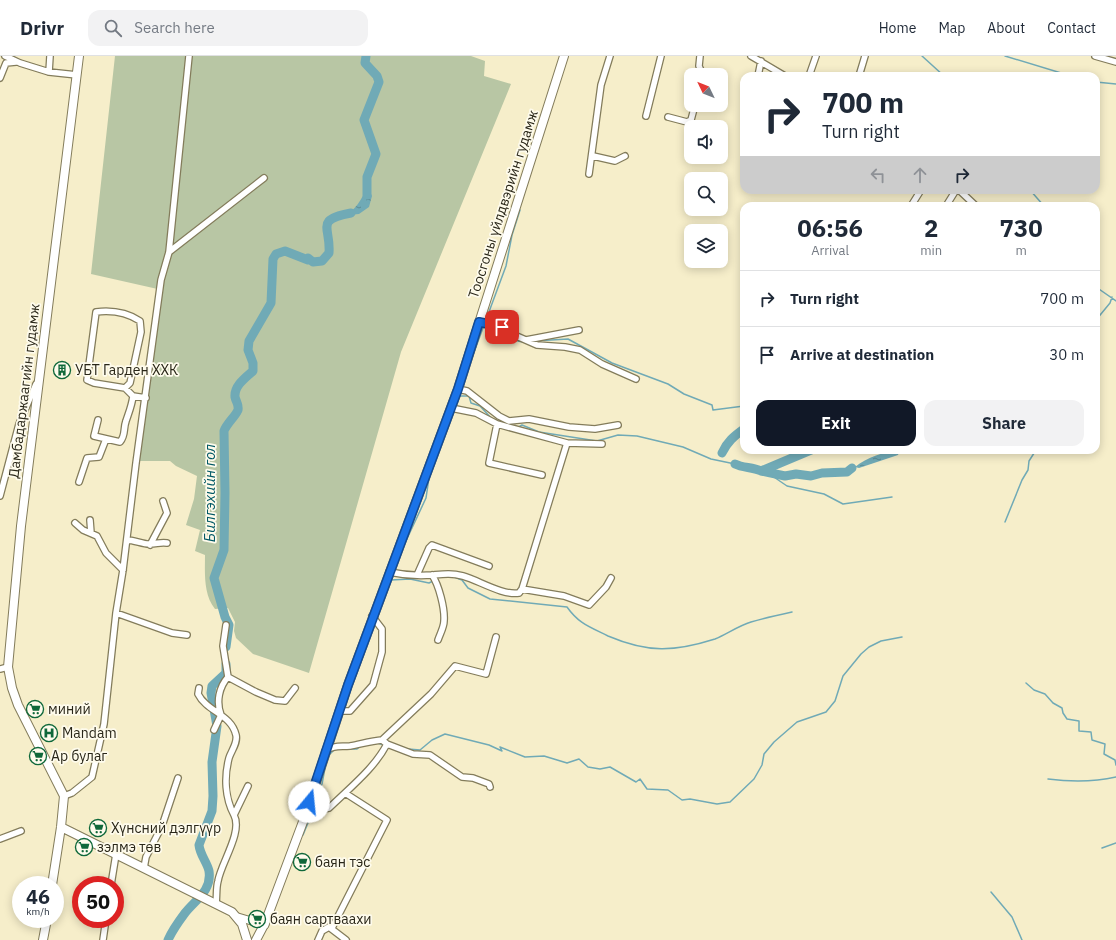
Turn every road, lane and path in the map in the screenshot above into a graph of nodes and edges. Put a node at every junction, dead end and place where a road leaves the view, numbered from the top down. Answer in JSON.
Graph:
{"nodes":[{"id":1,"x":5,"y":56,"type":"edge"},
{"id":2,"x":50,"y":56,"type":"edge"},
{"id":3,"x":79,"y":56,"type":"edge"},
{"id":4,"x":189,"y":56,"type":"edge"},
{"id":5,"x":610,"y":56,"type":"edge"},
{"id":6,"x":660,"y":56,"type":"edge"},
{"id":7,"x":700,"y":56,"type":"edge"},
{"id":8,"x":751,"y":56,"type":"edge"},
{"id":9,"x":816,"y":56,"type":"edge"},
{"id":10,"x":865,"y":56,"type":"edge"},
{"id":11,"x":1095,"y":56,"type":"edge"},
{"id":12,"x":563,"y":59,"type":"edge"},
{"id":13,"x":16,"y":62,"type":"junction"},
{"id":14,"x":761,"y":62,"type":"junction"},
{"id":15,"x":1116,"y":62,"type":"edge"},
{"id":16,"x":700,"y":68,"type":"edge"},
{"id":17,"x":50,"y":72,"type":"junction"},
{"id":18,"x":759,"y":72,"type":"edge"},
{"id":19,"x":778,"y":72,"type":"edge"},
{"id":20,"x":810,"y":72,"type":"edge"},
{"id":21,"x":860,"y":72,"type":"edge"},
{"id":22,"x":77,"y":75,"type":"junction"},
{"id":23,"x":0,"y":78,"type":"edge"},
{"id":24,"x":693,"y":112,"type":"edge"},
{"id":25,"x":646,"y":116,"type":"dead end"},
{"id":26,"x":668,"y":117,"type":"dead end"},
{"id":27,"x":593,"y":156,"type":"junction"},
{"id":28,"x":625,"y":156,"type":"dead end"},
{"id":29,"x":589,"y":174,"type":"dead end"},
{"id":30,"x":264,"y":178,"type":"dead end"},
{"id":31,"x":962,"y":194,"type":"edge"},
{"id":32,"x":971,"y":202,"type":"edge"},
{"id":33,"x":169,"y":252,"type":"junction"},
{"id":34,"x":479,"y":322,"type":"junction"},
{"id":35,"x":579,"y":330,"type":"dead end"},
{"id":36,"x":525,"y":340,"type":"junction"},
{"id":37,"x":39,"y":378,"type":"junction"},
{"id":38,"x":636,"y":379,"type":"dead end"},
{"id":39,"x":125,"y":388,"type":"junction"},
{"id":40,"x":458,"y":389,"type":"junction"},
{"id":41,"x":133,"y":396,"type":"junction"},
{"id":42,"x":146,"y":398,"type":"junction"},
{"id":43,"x":451,"y":408,"type":"junction"},
{"id":44,"x":98,"y":420,"type":"dead end"},
{"id":45,"x":497,"y":424,"type":"junction"},
{"id":46,"x":618,"y":425,"type":"dead end"},
{"id":47,"x":106,"y":439,"type":"junction"},
{"id":48,"x":567,"y":443,"type":"junction"},
{"id":49,"x":602,"y":444,"type":"dead end"},
{"id":50,"x":542,"y":475,"type":"dead end"},
{"id":51,"x":79,"y":482,"type":"dead end"},
{"id":52,"x":0,"y":496,"type":"edge"},
{"id":53,"x":163,"y":501,"type":"dead end"},
{"id":54,"x":90,"y":520,"type":"dead end"},
{"id":55,"x":75,"y":523,"type":"dead end"},
{"id":56,"x":91,"y":533,"type":"junction"},
{"id":57,"x":127,"y":540,"type":"junction"},
{"id":58,"x":167,"y":543,"type":"dead end"},
{"id":59,"x":150,"y":545,"type":"junction"},
{"id":60,"x":489,"y":566,"type":"dead end"},
{"id":61,"x":123,"y":570,"type":"junction"},
{"id":62,"x":389,"y":572,"type":"junction"},
{"id":63,"x":418,"y":575,"type":"junction"},
{"id":64,"x":432,"y":575,"type":"junction"},
{"id":65,"x":611,"y":578,"type":"dead end"},
{"id":66,"x":522,"y":589,"type":"junction"},
{"id":67,"x":116,"y":613,"type":"junction"},
{"id":68,"x":372,"y":616,"type":"junction"},
{"id":69,"x":226,"y":625,"type":"dead end"},
{"id":70,"x":187,"y":635,"type":"dead end"},
{"id":71,"x":496,"y":637,"type":"dead end"},
{"id":72,"x":438,"y":640,"type":"dead end"},
{"id":73,"x":4,"y":668,"type":"edge"},
{"id":74,"x":228,"y":677,"type":"junction"},
{"id":75,"x":199,"y":688,"type":"dead end"},
{"id":76,"x":295,"y":688,"type":"dead end"},
{"id":77,"x":339,"y":711,"type":"junction"},
{"id":78,"x":220,"y":714,"type":"junction"},
{"id":79,"x":214,"y":730,"type":"dead end"},
{"id":80,"x":384,"y":742,"type":"junction"},
{"id":81,"x":325,"y":751,"type":"junction"},
{"id":82,"x":178,"y":778,"type":"dead end"},
{"id":83,"x":248,"y":786,"type":"dead end"},
{"id":84,"x":490,"y":787,"type":"dead end"},
{"id":85,"x":345,"y":793,"type":"junction"},
{"id":86,"x":64,"y":796,"type":"junction"},
{"id":87,"x":234,"y":815,"type":"junction"},
{"id":88,"x":304,"y":819,"type":"junction"},
{"id":89,"x":61,"y":827,"type":"junction"},
{"id":90,"x":21,"y":831,"type":"dead end"},
{"id":91,"x":0,"y":839,"type":"edge"},
{"id":92,"x":116,"y":854,"type":"junction"},
{"id":93,"x":144,"y":868,"type":"junction"},
{"id":94,"x":53,"y":876,"type":"edge"},
{"id":95,"x":112,"y":876,"type":"edge"},
{"id":96,"x":216,"y":903,"type":"junction"},
{"id":97,"x":238,"y":917,"type":"junction"},
{"id":98,"x":265,"y":925,"type":"junction"},
{"id":99,"x":45,"y":928,"type":"edge"},
{"id":100,"x":105,"y":928,"type":"edge"},
{"id":101,"x":332,"y":928,"type":"junction"},
{"id":102,"x":43,"y":940,"type":"edge"},
{"id":103,"x":103,"y":940,"type":"edge"},
{"id":104,"x":247,"y":940,"type":"edge"},
{"id":105,"x":256,"y":940,"type":"edge"},
{"id":106,"x":318,"y":940,"type":"edge"},
{"id":107,"x":346,"y":940,"type":"edge"}],
"edges":[{"from":1,"to":13,"type":"street"},
{"from":2,"to":17,"type":"street"},
{"from":3,"to":22,"type":"main road","name":"Дамбадаржаагийн гудамж"},
{"from":4,"to":33,"type":"street"},
{"from":5,"to":27,"type":"street"},
{"from":6,"to":25,"type":"street"},
{"from":7,"to":16,"type":"street"},
{"from":8,"to":14,"type":"street"},
{"from":9,"to":20,"type":"street"},
{"from":10,"to":21,"type":"street"},
{"from":11,"to":15,"type":"street"},
{"from":12,"to":34,"type":"main road","name":"Тоосгоны үйлдвэрийн гудамж"},
{"from":13,"to":17,"type":"street"},
{"from":13,"to":23,"type":"street"},
{"from":14,"to":18,"type":"street"},
{"from":14,"to":19,"type":"street"},
{"from":17,"to":22,"type":"street"},
{"from":22,"to":37,"type":"main road","name":"Дамбадаржаагийн гудамж"},
{"from":24,"to":26,"type":"street"},
{"from":27,"to":28,"type":"street"},
{"from":27,"to":29,"type":"street"},
{"from":30,"to":33,"type":"street"},
{"from":31,"to":32,"type":"street"},
{"from":33,"to":42,"type":"street"},
{"from":34,"to":36,"type":"street"},
{"from":34,"to":40,"type":"main road","name":"Тоосгоны үйлдвэрийн гудамж"},
{"from":35,"to":36,"type":"street"},
{"from":36,"to":38,"type":"street"},
{"from":37,"to":52,"type":"street"},
{"from":37,"to":73,"type":"main road","name":"Дамбадаржаагийн гудамж"},
{"from":39,"to":39,"type":"street"},
{"from":39,"to":41,"type":"street"},
{"from":40,"to":43,"type":"main road","name":"Тоосгоны үйлдвэрийн гудамж"},
{"from":40,"to":46,"type":"street"},
{"from":41,"to":42,"type":"street"},
{"from":41,"to":47,"type":"street"},
{"from":42,"to":57,"type":"street"},
{"from":43,"to":45,"type":"street"},
{"from":43,"to":62,"type":"main road","name":"Тоосгоны үйлдвэрийн гудамж"},
{"from":44,"to":47,"type":"street"},
{"from":45,"to":48,"type":"street"},
{"from":45,"to":50,"type":"street"},
{"from":47,"to":51,"type":"street"},
{"from":48,"to":49,"type":"street"},
{"from":48,"to":66,"type":"street"},
{"from":53,"to":59,"type":"street"},
{"from":54,"to":56,"type":"street"},
{"from":55,"to":56,"type":"street"},
{"from":56,"to":61,"type":"street"},
{"from":57,"to":59,"type":"street"},
{"from":57,"to":61,"type":"street"},
{"from":58,"to":59,"type":"street"},
{"from":60,"to":63,"type":"street"},
{"from":61,"to":67,"type":"street"},
{"from":62,"to":63,"type":"street"},
{"from":62,"to":68,"type":"main road","name":"Тоосгоны үйлдвэрийн гудамж"},
{"from":63,"to":64,"type":"street"},
{"from":64,"to":66,"type":"street"},
{"from":64,"to":72,"type":"street"},
{"from":65,"to":66,"type":"street"},
{"from":67,"to":70,"type":"street"},
{"from":67,"to":86,"type":"street"},
{"from":68,"to":77,"type":"main road","name":"Тоосгоны үйлдвэрийн гудамж"},
{"from":68,"to":77,"type":"street"},
{"from":69,"to":74,"type":"street"},
{"from":71,"to":80,"type":"street"},
{"from":73,"to":86,"type":"main road","name":"Дамбадаржаагийн гудамж"},
{"from":74,"to":76,"type":"street"},
{"from":74,"to":78,"type":"street"},
{"from":75,"to":78,"type":"street"},
{"from":77,"to":81,"type":"main road","name":"Тоосгоны үйлдвэрийн гудамж"},
{"from":78,"to":79,"type":"street"},
{"from":78,"to":87,"type":"street"},
{"from":80,"to":81,"type":"street"},
{"from":80,"to":84,"type":"street"},
{"from":80,"to":85,"type":"street"},
{"from":81,"to":88,"type":"main road","name":"Тоосгоны үйлдвэрийн гудамж"},
{"from":82,"to":93,"type":"street"},
{"from":83,"to":87,"type":"street"},
{"from":85,"to":88,"type":"street"},
{"from":85,"to":101,"type":"street"},
{"from":86,"to":89,"type":"main road"},
{"from":87,"to":96,"type":"street"},
{"from":88,"to":98,"type":"main road","name":"Тоосгоны үйлдвэрийн гудамж"},
{"from":89,"to":92,"type":"main road"},
{"from":89,"to":94,"type":"main road"},
{"from":90,"to":91,"type":"street"},
{"from":92,"to":93,"type":"main road"},
{"from":92,"to":95,"type":"street"},
{"from":93,"to":96,"type":"main road"},
{"from":96,"to":97,"type":"main road"},
{"from":97,"to":98,"type":"street"},
{"from":97,"to":104,"type":"main road"},
{"from":98,"to":105,"type":"main road","name":"Тоосгоны үйлдвэрийн гудамж"},
{"from":99,"to":102,"type":"main road"},
{"from":100,"to":103,"type":"street"},
{"from":101,"to":106,"type":"street"},
{"from":101,"to":107,"type":"street"}]}
